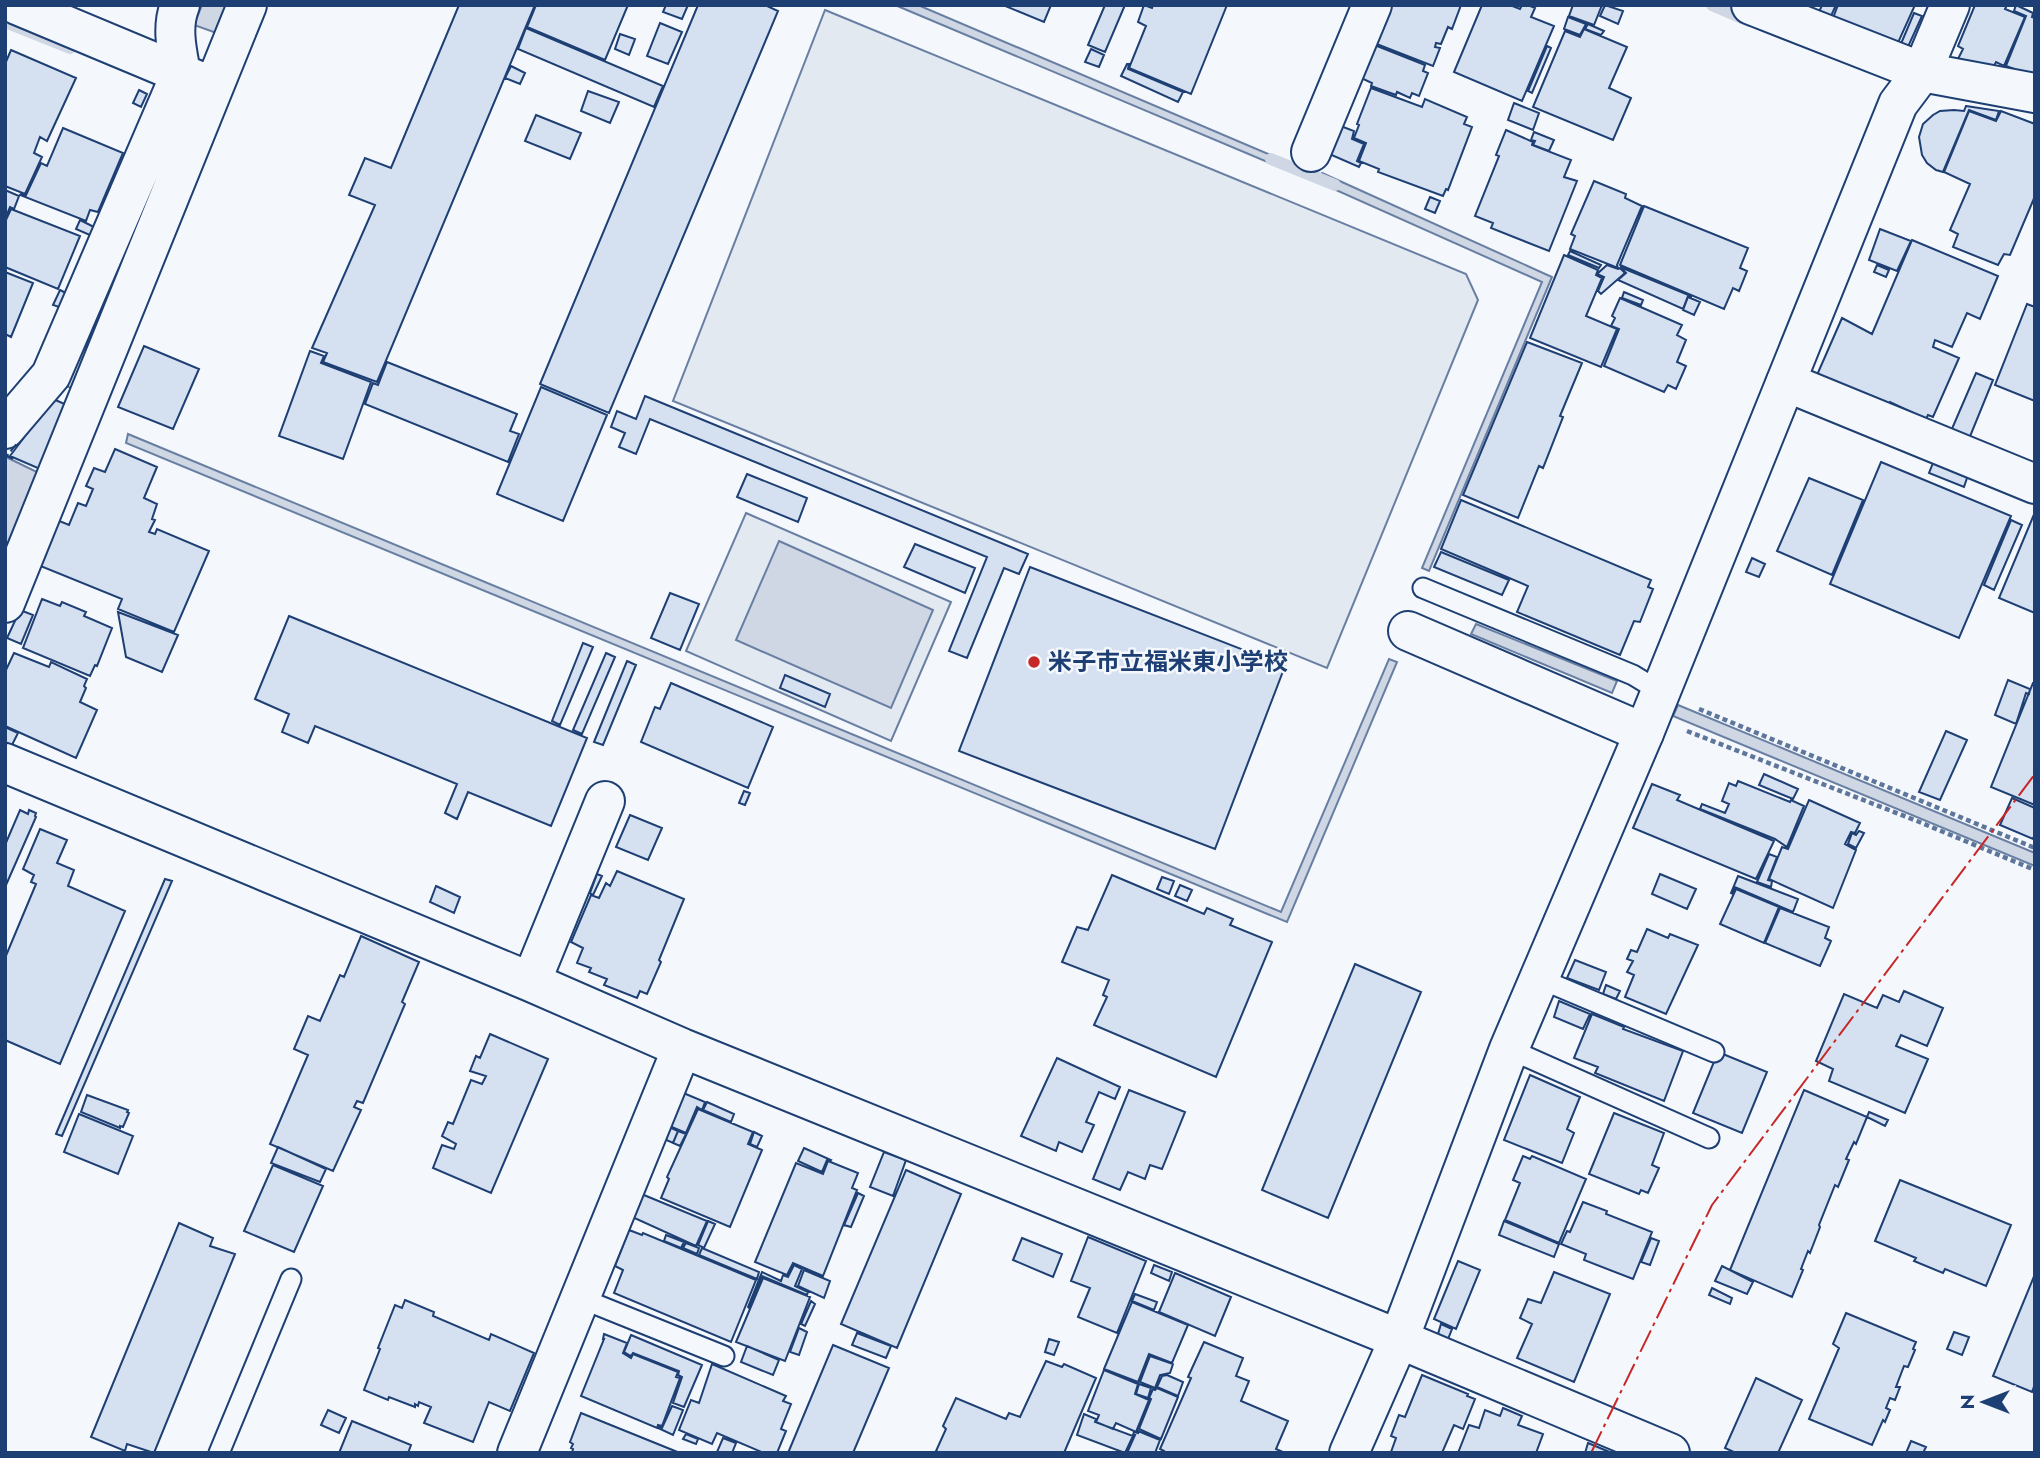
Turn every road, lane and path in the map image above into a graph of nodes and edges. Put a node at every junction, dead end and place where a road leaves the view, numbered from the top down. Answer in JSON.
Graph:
{"nodes":[{"id":1,"x":17,"y":5,"type":"edge"},
{"id":2,"x":180,"y":5,"type":"edge"},
{"id":3,"x":247,"y":5,"type":"edge"},
{"id":4,"x":1372,"y":5,"type":"edge"},
{"id":5,"x":1751,"y":5,"type":"edge"},
{"id":6,"x":1950,"y":5,"type":"edge"},
{"id":7,"x":1922,"y":72,"type":"junction"},
{"id":8,"x":197,"y":80,"type":"junction"},
{"id":9,"x":2035,"y":93,"type":"edge"},
{"id":10,"x":1311,"y":152,"type":"dead end"},
{"id":11,"x":1786,"y":382,"type":"junction"},
{"id":12,"x":5,"y":429,"type":"edge"},
{"id":13,"x":2035,"y":484,"type":"edge"},
{"id":14,"x":1423,"y":588,"type":"dead end"},
{"id":15,"x":5,"y":603,"type":"edge"},
{"id":16,"x":1408,"y":631,"type":"dead end"},
{"id":17,"x":1652,"y":714,"type":"junction"},
{"id":18,"x":5,"y":763,"type":"edge"},
{"id":19,"x":605,"y":801,"type":"dead end"},
{"id":20,"x":2035,"y":848,"type":"edge"},
{"id":21,"x":2035,"y":870,"type":"edge"},
{"id":22,"x":1538,"y":978,"type":"junction"},
{"id":23,"x":531,"y":982,"type":"junction"},
{"id":24,"x":682,"y":1048,"type":"junction"},
{"id":25,"x":1509,"y":1049,"type":"junction"},
{"id":26,"x":1714,"y":1052,"type":"dead end"},
{"id":27,"x":1709,"y":1138,"type":"dead end"},
{"id":28,"x":291,"y":1279,"type":"dead end"},
{"id":29,"x":580,"y":1298,"type":"junction"},
{"id":30,"x":1399,"y":1339,"type":"junction"},
{"id":31,"x":724,"y":1356,"type":"dead end"},
{"id":32,"x":219,"y":1453,"type":"edge"},
{"id":33,"x":517,"y":1453,"type":"edge"},
{"id":34,"x":1349,"y":1453,"type":"edge"},
{"id":35,"x":1670,"y":1453,"type":"edge"}],
"edges":[{"from":1,"to":8,"type":"street"},
{"from":2,"to":8,"type":"street"},
{"from":3,"to":8,"type":"street"},
{"from":4,"to":10,"type":"street"},
{"from":5,"to":7,"type":"street"},
{"from":6,"to":7,"type":"street"},
{"from":7,"to":9,"type":"street"},
{"from":7,"to":11,"type":"street"},
{"from":8,"to":12,"type":"street"},
{"from":8,"to":15,"type":"street"},
{"from":11,"to":13,"type":"street"},
{"from":11,"to":17,"type":"street"},
{"from":14,"to":17,"type":"lane"},
{"from":16,"to":17,"type":"street"},
{"from":17,"to":20,"type":"path"},
{"from":17,"to":21,"type":"path"},
{"from":17,"to":22,"type":"street"},
{"from":18,"to":23,"type":"street"},
{"from":19,"to":23,"type":"street"},
{"from":22,"to":25,"type":"street"},
{"from":22,"to":26,"type":"lane"},
{"from":23,"to":24,"type":"street"},
{"from":24,"to":29,"type":"street"},
{"from":24,"to":30,"type":"street"},
{"from":25,"to":27,"type":"lane"},
{"from":25,"to":30,"type":"street"},
{"from":28,"to":32,"type":"lane"},
{"from":29,"to":31,"type":"lane"},
{"from":29,"to":33,"type":"street"},
{"from":30,"to":34,"type":"street"},
{"from":30,"to":35,"type":"street"}]}
